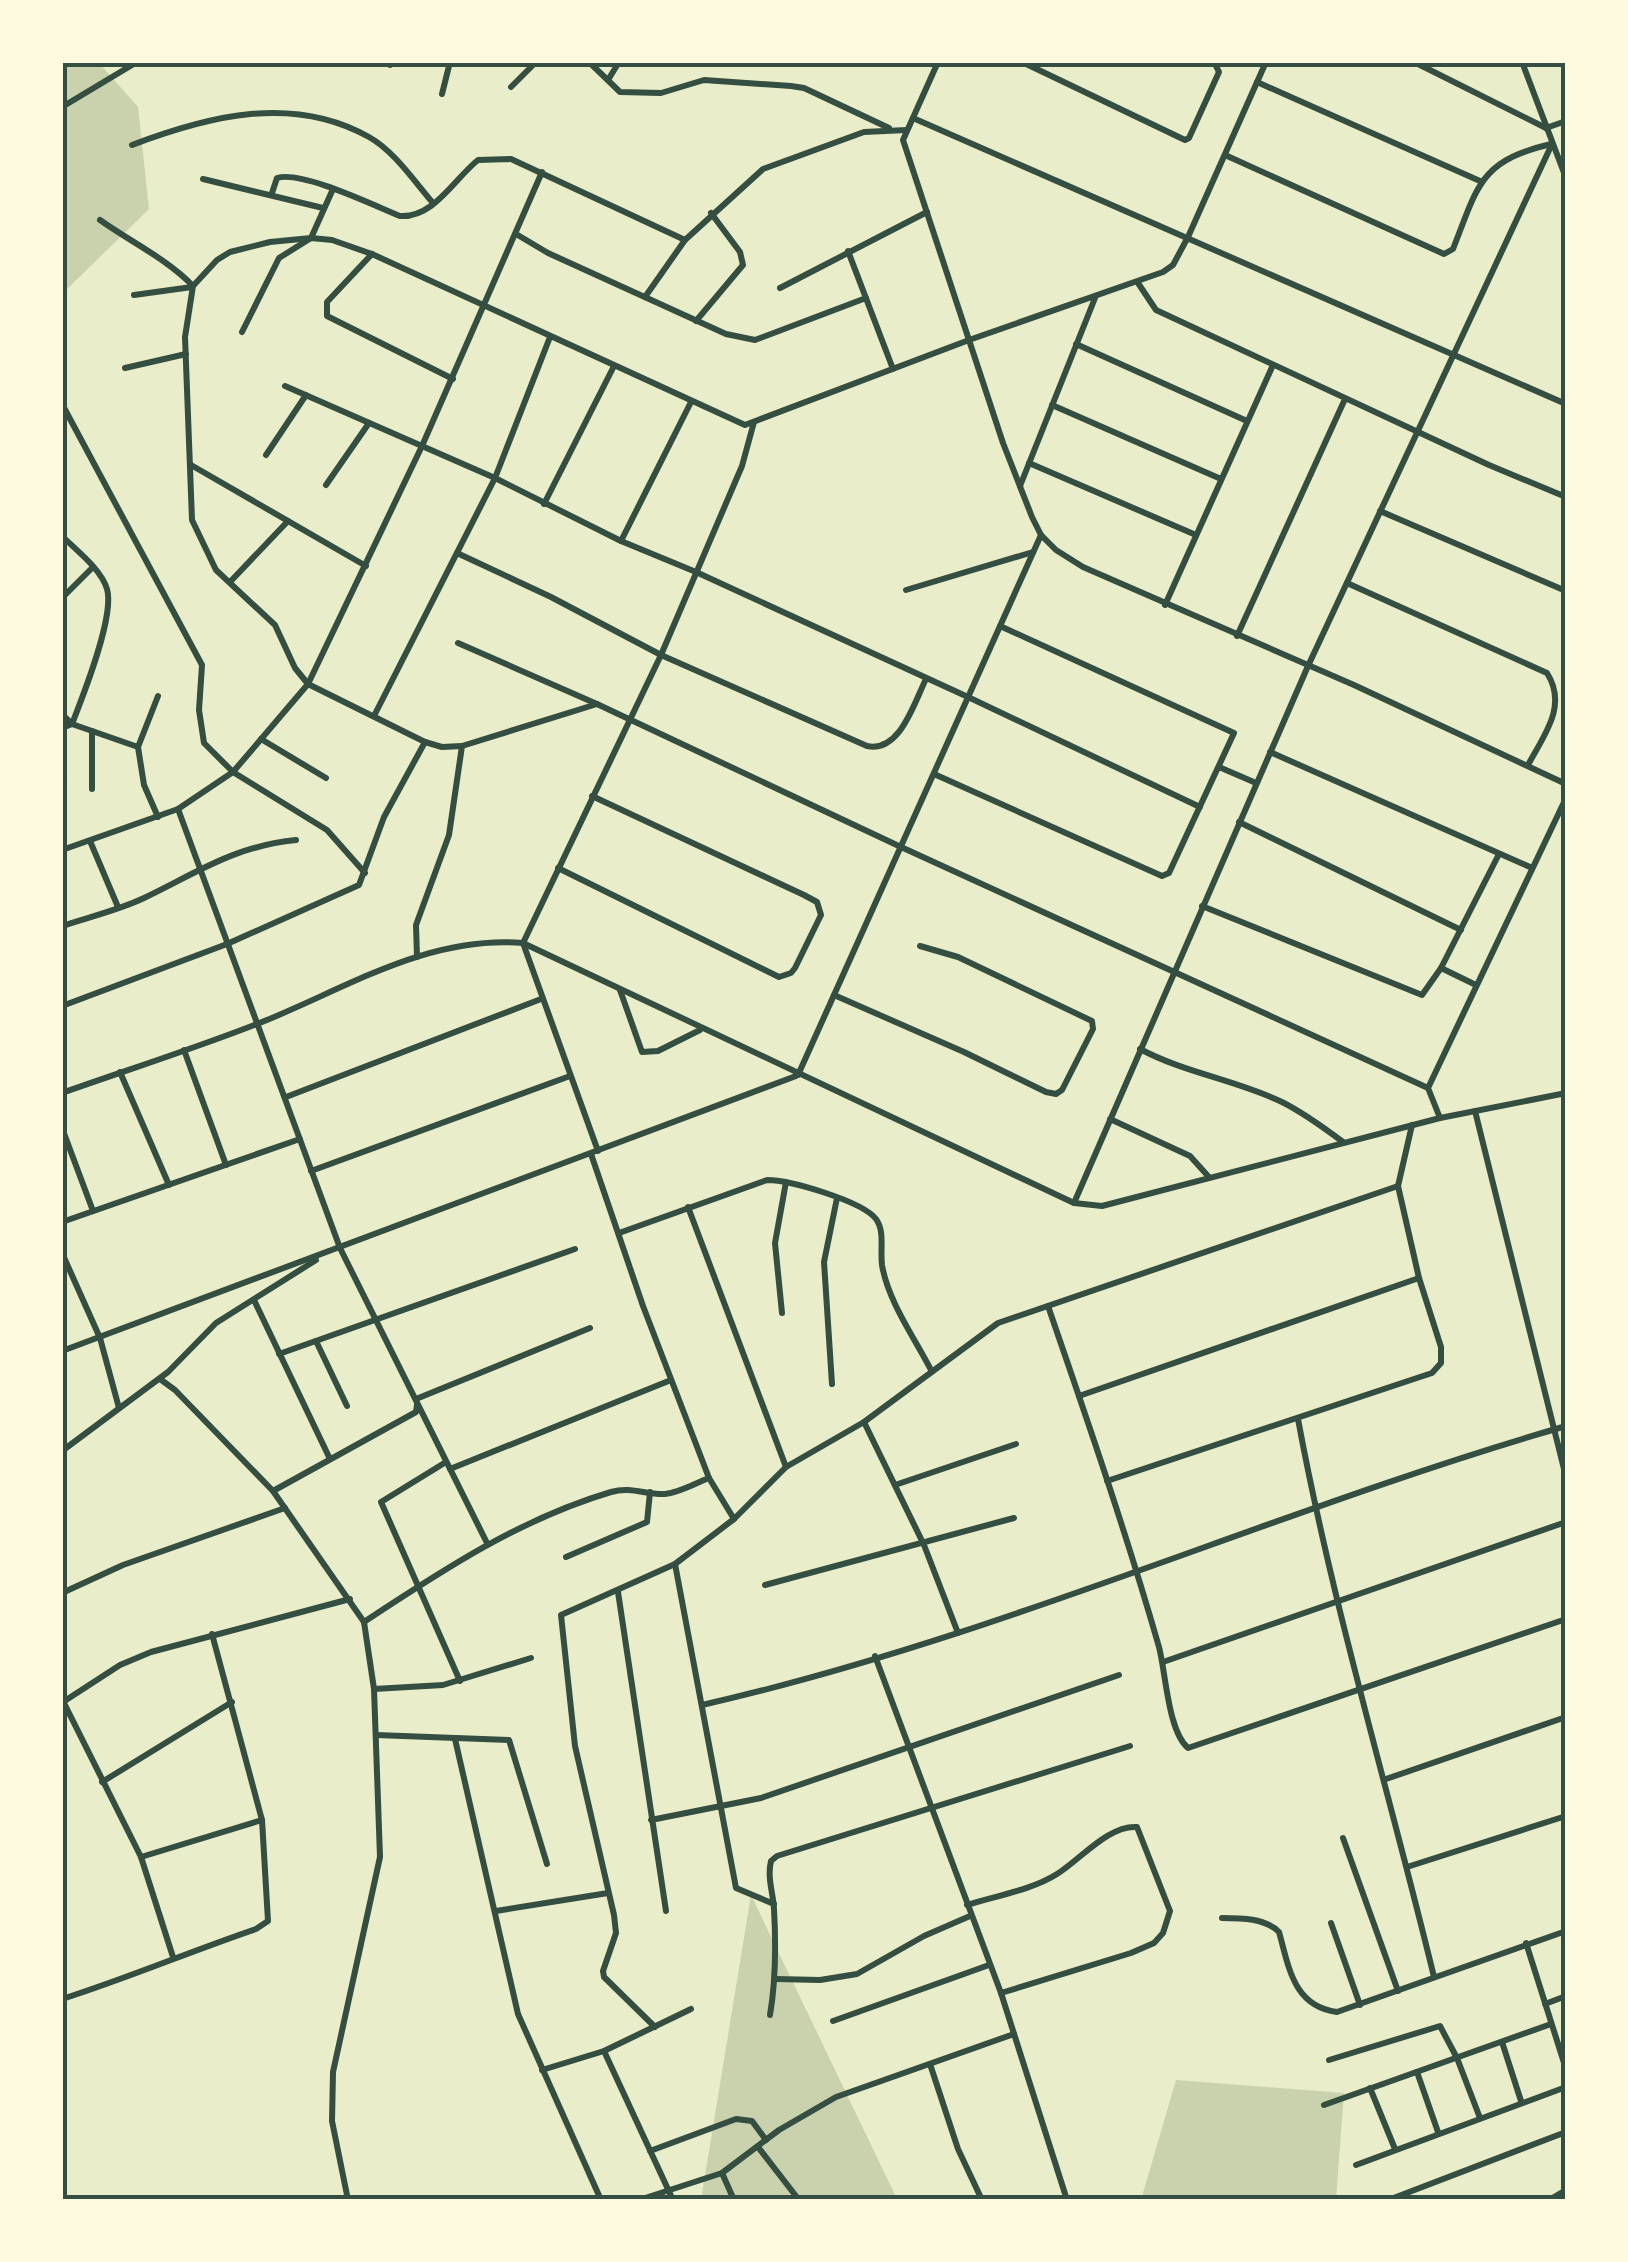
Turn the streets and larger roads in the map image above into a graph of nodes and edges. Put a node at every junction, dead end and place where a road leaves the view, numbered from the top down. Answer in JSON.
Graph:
{"nodes":[{"id":1,"x":137,"y":62,"type":"edge"},
{"id":2,"x":450,"y":62,"type":"edge"},
{"id":3,"x":536,"y":62,"type":"edge"},
{"id":4,"x":589,"y":62,"type":"edge"},
{"id":5,"x":619,"y":62,"type":"edge"},
{"id":6,"x":938,"y":62,"type":"edge"},
{"id":7,"x":1022,"y":62,"type":"edge"},
{"id":8,"x":1214,"y":62,"type":"edge"},
{"id":9,"x":1266,"y":62,"type":"edge"},
{"id":10,"x":1414,"y":62,"type":"edge"},
{"id":11,"x":1522,"y":62,"type":"edge"},
{"id":12,"x":608,"y":80,"type":"junction"},
{"id":13,"x":1257,"y":82,"type":"junction"},
{"id":14,"x":511,"y":87,"type":"dead end"},
{"id":15,"x":442,"y":94,"type":"dead end"},
{"id":16,"x":62,"y":107,"type":"edge"},
{"id":17,"x":913,"y":118,"type":"junction"},
{"id":18,"x":1566,"y":121,"type":"edge"},
{"id":19,"x":1546,"y":128,"type":"junction"},
{"id":20,"x":890,"y":129,"type":"junction"},
{"id":21,"x":908,"y":130,"type":"junction"},
{"id":22,"x":132,"y":144,"type":"dead end"},
{"id":23,"x":1552,"y":144,"type":"junction"},
{"id":24,"x":1225,"y":155,"type":"junction"},
{"id":25,"x":542,"y":172,"type":"junction"},
{"id":26,"x":204,"y":178,"type":"dead end"},
{"id":27,"x":1566,"y":178,"type":"edge"},
{"id":28,"x":1480,"y":181,"type":"junction"},
{"id":29,"x":333,"y":189,"type":"junction"},
{"id":30,"x":272,"y":192,"type":"junction"},
{"id":31,"x":433,"y":203,"type":"junction"},
{"id":32,"x":324,"y":208,"type":"junction"},
{"id":33,"x":927,"y":212,"type":"junction"},
{"id":34,"x":712,"y":213,"type":"junction"},
{"id":35,"x":100,"y":220,"type":"dead end"},
{"id":36,"x":516,"y":234,"type":"junction"},
{"id":37,"x":310,"y":238,"type":"junction"},
{"id":38,"x":1188,"y":238,"type":"junction"},
{"id":39,"x":685,"y":240,"type":"junction"},
{"id":40,"x":848,"y":251,"type":"junction"},
{"id":41,"x":372,"y":254,"type":"junction"},
{"id":42,"x":1138,"y":282,"type":"junction"},
{"id":43,"x":194,"y":286,"type":"junction"},
{"id":44,"x":780,"y":288,"type":"dead end"},
{"id":45,"x":134,"y":294,"type":"dead end"},
{"id":46,"x":1096,"y":296,"type":"junction"},
{"id":47,"x":645,"y":298,"type":"junction"},
{"id":48,"x":866,"y":298,"type":"junction"},
{"id":49,"x":485,"y":307,"type":"junction"},
{"id":50,"x":696,"y":320,"type":"junction"},
{"id":51,"x":242,"y":332,"type":"dead end"},
{"id":52,"x":550,"y":337,"type":"junction"},
{"id":53,"x":969,"y":340,"type":"junction"},
{"id":54,"x":1076,"y":344,"type":"junction"},
{"id":55,"x":186,"y":354,"type":"junction"},
{"id":56,"x":1454,"y":355,"type":"junction"},
{"id":57,"x":1272,"y":365,"type":"junction"},
{"id":58,"x":614,"y":366,"type":"junction"},
{"id":59,"x":125,"y":368,"type":"dead end"},
{"id":60,"x":893,"y":369,"type":"junction"},
{"id":61,"x":452,"y":378,"type":"junction"},
{"id":62,"x":284,"y":386,"type":"dead end"},
{"id":63,"x":306,"y":396,"type":"junction"},
{"id":64,"x":1345,"y":399,"type":"junction"},
{"id":65,"x":692,"y":402,"type":"junction"},
{"id":66,"x":62,"y":404,"type":"edge"},
{"id":67,"x":1566,"y":404,"type":"edge"},
{"id":68,"x":1052,"y":405,"type":"junction"},
{"id":69,"x":1247,"y":421,"type":"junction"},
{"id":70,"x":754,"y":422,"type":"junction"},
{"id":71,"x":369,"y":423,"type":"junction"},
{"id":72,"x":1417,"y":432,"type":"junction"},
{"id":73,"x":422,"y":446,"type":"junction"},
{"id":74,"x":266,"y":455,"type":"dead end"},
{"id":75,"x":1029,"y":464,"type":"junction"},
{"id":76,"x":191,"y":465,"type":"junction"},
{"id":77,"x":495,"y":478,"type":"junction"},
{"id":78,"x":1222,"y":479,"type":"junction"},
{"id":79,"x":326,"y":485,"type":"dead end"},
{"id":80,"x":1020,"y":487,"type":"junction"},
{"id":81,"x":1566,"y":497,"type":"edge"},
{"id":82,"x":544,"y":504,"type":"junction"},
{"id":83,"x":1380,"y":511,"type":"junction"},
{"id":84,"x":288,"y":521,"type":"junction"},
{"id":85,"x":1041,"y":535,"type":"junction"},
{"id":86,"x":1196,"y":535,"type":"junction"},
{"id":87,"x":62,"y":536,"type":"edge"},
{"id":88,"x":622,"y":542,"type":"junction"},
{"id":89,"x":1034,"y":552,"type":"junction"},
{"id":90,"x":456,"y":554,"type":"junction"},
{"id":91,"x":366,"y":566,"type":"junction"},
{"id":92,"x":93,"y":567,"type":"junction"},
{"id":93,"x":696,"y":572,"type":"junction"},
{"id":94,"x":230,"y":582,"type":"junction"},
{"id":95,"x":1347,"y":582,"type":"junction"},
{"id":96,"x":906,"y":590,"type":"dead end"},
{"id":97,"x":1566,"y":591,"type":"edge"},
{"id":98,"x":62,"y":598,"type":"edge"},
{"id":99,"x":1165,"y":605,"type":"junction"},
{"id":100,"x":1000,"y":626,"type":"junction"},
{"id":101,"x":1237,"y":636,"type":"junction"},
{"id":102,"x":458,"y":643,"type":"dead end"},
{"id":103,"x":661,"y":654,"type":"junction"},
{"id":104,"x":1308,"y":666,"type":"junction"},
{"id":105,"x":926,"y":679,"type":"junction"},
{"id":106,"x":308,"y":684,"type":"junction"},
{"id":107,"x":158,"y":696,"type":"dead end"},
{"id":108,"x":968,"y":697,"type":"junction"},
{"id":109,"x":597,"y":704,"type":"junction"},
{"id":110,"x":62,"y":714,"type":"edge"},
{"id":111,"x":374,"y":716,"type":"junction"},
{"id":112,"x":628,"y":720,"type":"junction"},
{"id":113,"x":72,"y":724,"type":"junction"},
{"id":114,"x":62,"y":728,"type":"edge"},
{"id":115,"x":92,"y":731,"type":"junction"},
{"id":116,"x":261,"y":739,"type":"junction"},
{"id":117,"x":425,"y":742,"type":"junction"},
{"id":118,"x":462,"y":746,"type":"junction"},
{"id":119,"x":138,"y":747,"type":"junction"},
{"id":120,"x":1270,"y":752,"type":"junction"},
{"id":121,"x":1528,"y":765,"type":"junction"},
{"id":122,"x":1218,"y":766,"type":"junction"},
{"id":123,"x":233,"y":772,"type":"junction"},
{"id":124,"x":934,"y":774,"type":"junction"},
{"id":125,"x":326,"y":778,"type":"dead end"},
{"id":126,"x":1256,"y":783,"type":"junction"},
{"id":127,"x":1566,"y":784,"type":"edge"},
{"id":128,"x":92,"y":788,"type":"dead end"},
{"id":129,"x":592,"y":796,"type":"junction"},
{"id":130,"x":1566,"y":798,"type":"edge"},
{"id":131,"x":1200,"y":807,"type":"junction"},
{"id":132,"x":178,"y":809,"type":"junction"},
{"id":133,"x":158,"y":817,"type":"junction"},
{"id":134,"x":1239,"y":822,"type":"junction"},
{"id":135,"x":296,"y":840,"type":"dead end"},
{"id":136,"x":90,"y":841,"type":"junction"},
{"id":137,"x":900,"y":847,"type":"junction"},
{"id":138,"x":62,"y":850,"type":"edge"},
{"id":139,"x":1499,"y":854,"type":"junction"},
{"id":140,"x":199,"y":868,"type":"junction"},
{"id":141,"x":558,"y":868,"type":"junction"},
{"id":142,"x":1530,"y":868,"type":"junction"},
{"id":143,"x":365,"y":873,"type":"junction"},
{"id":144,"x":1202,"y":906,"type":"junction"},
{"id":145,"x":118,"y":907,"type":"junction"},
{"id":146,"x":62,"y":926,"type":"edge"},
{"id":147,"x":1461,"y":930,"type":"junction"},
{"id":148,"x":523,"y":943,"type":"junction"},
{"id":149,"x":227,"y":944,"type":"junction"},
{"id":150,"x":920,"y":946,"type":"dead end"},
{"id":151,"x":417,"y":957,"type":"junction"},
{"id":152,"x":1442,"y":968,"type":"junction"},
{"id":153,"x":1173,"y":972,"type":"junction"},
{"id":154,"x":1476,"y":984,"type":"junction"},
{"id":155,"x":620,"y":990,"type":"junction"},
{"id":156,"x":834,"y":996,"type":"junction"},
{"id":157,"x":541,"y":999,"type":"junction"},
{"id":158,"x":63,"y":1002,"type":"edge"},
{"id":159,"x":258,"y":1023,"type":"junction"},
{"id":160,"x":702,"y":1029,"type":"junction"},
{"id":161,"x":1140,"y":1048,"type":"junction"},
{"id":162,"x":184,"y":1050,"type":"junction"},
{"id":163,"x":120,"y":1072,"type":"junction"},
{"id":164,"x":570,"y":1076,"type":"junction"},
{"id":165,"x":798,"y":1076,"type":"junction"},
{"id":166,"x":1428,"y":1088,"type":"junction"},
{"id":167,"x":62,"y":1092,"type":"edge"},
{"id":168,"x":1566,"y":1093,"type":"edge"},
{"id":169,"x":286,"y":1097,"type":"junction"},
{"id":170,"x":1475,"y":1111,"type":"junction"},
{"id":171,"x":1440,"y":1118,"type":"junction"},
{"id":172,"x":1110,"y":1120,"type":"junction"},
{"id":173,"x":1412,"y":1125,"type":"junction"},
{"id":174,"x":62,"y":1128,"type":"edge"},
{"id":175,"x":300,"y":1139,"type":"junction"},
{"id":176,"x":1344,"y":1142,"type":"junction"},
{"id":177,"x":595,"y":1153,"type":"junction"},
{"id":178,"x":226,"y":1165,"type":"junction"},
{"id":179,"x":311,"y":1171,"type":"junction"},
{"id":180,"x":1208,"y":1176,"type":"junction"},
{"id":181,"x":786,"y":1182,"type":"junction"},
{"id":182,"x":169,"y":1185,"type":"junction"},
{"id":183,"x":1398,"y":1186,"type":"junction"},
{"id":184,"x":837,"y":1198,"type":"junction"},
{"id":185,"x":1074,"y":1203,"type":"junction"},
{"id":186,"x":688,"y":1207,"type":"junction"},
{"id":187,"x":92,"y":1211,"type":"junction"},
{"id":188,"x":62,"y":1222,"type":"edge"},
{"id":189,"x":619,"y":1233,"type":"junction"},
{"id":190,"x":340,"y":1248,"type":"junction"},
{"id":191,"x":575,"y":1249,"type":"dead end"},
{"id":192,"x":328,"y":1252,"type":"junction"},
{"id":193,"x":62,"y":1253,"type":"edge"},
{"id":194,"x":1419,"y":1278,"type":"junction"},
{"id":195,"x":254,"y":1300,"type":"junction"},
{"id":196,"x":1048,"y":1306,"type":"junction"},
{"id":197,"x":782,"y":1313,"type":"dead end"},
{"id":198,"x":376,"y":1321,"type":"junction"},
{"id":199,"x":590,"y":1328,"type":"dead end"},
{"id":200,"x":100,"y":1338,"type":"junction"},
{"id":201,"x":316,"y":1341,"type":"junction"},
{"id":202,"x":62,"y":1352,"type":"edge"},
{"id":203,"x":279,"y":1354,"type":"junction"},
{"id":204,"x":931,"y":1370,"type":"junction"},
{"id":205,"x":160,"y":1379,"type":"junction"},
{"id":206,"x":671,"y":1380,"type":"junction"},
{"id":207,"x":832,"y":1384,"type":"dead end"},
{"id":208,"x":1079,"y":1396,"type":"junction"},
{"id":209,"x":416,"y":1399,"type":"junction"},
{"id":210,"x":348,"y":1406,"type":"dead end"},
{"id":211,"x":119,"y":1408,"type":"junction"},
{"id":212,"x":1298,"y":1419,"type":"junction"},
{"id":213,"x":864,"y":1422,"type":"junction"},
{"id":214,"x":1566,"y":1426,"type":"edge"},
{"id":215,"x":1556,"y":1428,"type":"junction"},
{"id":216,"x":1016,"y":1444,"type":"dead end"},
{"id":217,"x":62,"y":1451,"type":"edge"},
{"id":218,"x":330,"y":1459,"type":"junction"},
{"id":219,"x":448,"y":1465,"type":"junction"},
{"id":220,"x":786,"y":1467,"type":"junction"},
{"id":221,"x":1566,"y":1477,"type":"edge"},
{"id":222,"x":709,"y":1478,"type":"junction"},
{"id":223,"x":1107,"y":1482,"type":"junction"},
{"id":224,"x":895,"y":1485,"type":"junction"},
{"id":225,"x":273,"y":1491,"type":"junction"},
{"id":226,"x":650,"y":1491,"type":"junction"},
{"id":227,"x":286,"y":1508,"type":"junction"},
{"id":228,"x":1315,"y":1510,"type":"junction"},
{"id":229,"x":1014,"y":1518,"type":"dead end"},
{"id":230,"x":734,"y":1519,"type":"junction"},
{"id":231,"x":1566,"y":1522,"type":"edge"},
{"id":232,"x":488,"y":1543,"type":"junction"},
{"id":233,"x":924,"y":1545,"type":"junction"},
{"id":234,"x":566,"y":1556,"type":"dead end"},
{"id":235,"x":675,"y":1564,"type":"junction"},
{"id":236,"x":1137,"y":1571,"type":"junction"},
{"id":237,"x":420,"y":1585,"type":"junction"},
{"id":238,"x":766,"y":1585,"type":"dead end"},
{"id":239,"x":618,"y":1592,"type":"junction"},
{"id":240,"x":62,"y":1593,"type":"edge"},
{"id":241,"x":350,"y":1599,"type":"junction"},
{"id":242,"x":1336,"y":1601,"type":"junction"},
{"id":243,"x":1566,"y":1620,"type":"edge"},
{"id":244,"x":364,"y":1622,"type":"junction"},
{"id":245,"x":958,"y":1632,"type":"junction"},
{"id":246,"x":212,"y":1634,"type":"junction"},
{"id":247,"x":875,"y":1656,"type":"junction"},
{"id":248,"x":531,"y":1658,"type":"dead end"},
{"id":249,"x":1163,"y":1662,"type":"junction"},
{"id":250,"x":1120,"y":1675,"type":"dead end"},
{"id":251,"x":460,"y":1681,"type":"junction"},
{"id":252,"x":374,"y":1690,"type":"junction"},
{"id":253,"x":1358,"y":1690,"type":"junction"},
{"id":254,"x":63,"y":1701,"type":"edge"},
{"id":255,"x":232,"y":1702,"type":"junction"},
{"id":256,"x":702,"y":1705,"type":"junction"},
{"id":257,"x":1566,"y":1717,"type":"edge"},
{"id":258,"x":376,"y":1735,"type":"junction"},
{"id":259,"x":455,"y":1738,"type":"junction"},
{"id":260,"x":910,"y":1746,"type":"junction"},
{"id":261,"x":1130,"y":1746,"type":"dead end"},
{"id":262,"x":1386,"y":1779,"type":"junction"},
{"id":263,"x":102,"y":1782,"type":"junction"},
{"id":264,"x":720,"y":1805,"type":"junction"},
{"id":265,"x":934,"y":1809,"type":"junction"},
{"id":266,"x":1566,"y":1816,"type":"edge"},
{"id":267,"x":262,"y":1820,"type":"junction"},
{"id":268,"x":652,"y":1820,"type":"junction"},
{"id":269,"x":1344,"y":1838,"type":"dead end"},
{"id":270,"x":141,"y":1858,"type":"junction"},
{"id":271,"x":547,"y":1864,"type":"dead end"},
{"id":272,"x":1407,"y":1867,"type":"junction"},
{"id":273,"x":608,"y":1892,"type":"junction"},
{"id":274,"x":774,"y":1904,"type":"junction"},
{"id":275,"x":966,"y":1905,"type":"junction"},
{"id":276,"x":496,"y":1910,"type":"junction"},
{"id":277,"x":666,"y":1911,"type":"dead end"},
{"id":278,"x":970,"y":1916,"type":"junction"},
{"id":279,"x":1222,"y":1918,"type":"dead end"},
{"id":280,"x":1331,"y":1923,"type":"dead end"},
{"id":281,"x":1566,"y":1931,"type":"edge"},
{"id":282,"x":1526,"y":1944,"type":"junction"},
{"id":283,"x":172,"y":1957,"type":"junction"},
{"id":284,"x":989,"y":1965,"type":"junction"},
{"id":285,"x":1434,"y":1978,"type":"junction"},
{"id":286,"x":776,"y":1979,"type":"junction"},
{"id":287,"x":1398,"y":1990,"type":"junction"},
{"id":288,"x":1001,"y":1993,"type":"junction"},
{"id":289,"x":1566,"y":1996,"type":"edge"},
{"id":290,"x":62,"y":1999,"type":"edge"},
{"id":291,"x":1545,"y":2004,"type":"junction"},
{"id":292,"x":1360,"y":2005,"type":"junction"},
{"id":293,"x":691,"y":2009,"type":"dead end"},
{"id":294,"x":770,"y":2015,"type":"dead end"},
{"id":295,"x":832,"y":2022,"type":"dead end"},
{"id":296,"x":1551,"y":2024,"type":"junction"},
{"id":297,"x":655,"y":2027,"type":"junction"},
{"id":298,"x":1014,"y":2034,"type":"junction"},
{"id":299,"x":1502,"y":2042,"type":"junction"},
{"id":300,"x":1561,"y":2042,"type":"edge"},
{"id":301,"x":604,"y":2052,"type":"junction"},
{"id":302,"x":1457,"y":2058,"type":"junction"},
{"id":303,"x":1329,"y":2060,"type":"dead end"},
{"id":304,"x":930,"y":2064,"type":"junction"},
{"id":305,"x":1566,"y":2069,"type":"edge"},
{"id":306,"x":542,"y":2070,"type":"junction"},
{"id":307,"x":1417,"y":2072,"type":"junction"},
{"id":308,"x":1566,"y":2087,"type":"edge"},
{"id":309,"x":1370,"y":2088,"type":"junction"},
{"id":310,"x":1522,"y":2101,"type":"junction"},
{"id":311,"x":1324,"y":2104,"type":"dead end"},
{"id":312,"x":1480,"y":2118,"type":"junction"},
{"id":313,"x":1438,"y":2132,"type":"junction"},
{"id":314,"x":1566,"y":2132,"type":"edge"},
{"id":315,"x":766,"y":2140,"type":"junction"},
{"id":316,"x":758,"y":2146,"type":"junction"},
{"id":317,"x":1395,"y":2149,"type":"junction"},
{"id":318,"x":650,"y":2152,"type":"junction"},
{"id":319,"x":1356,"y":2165,"type":"dead end"},
{"id":320,"x":722,"y":2172,"type":"junction"},
{"id":321,"x":1566,"y":2190,"type":"edge"},
{"id":322,"x":672,"y":2196,"type":"edge"},
{"id":323,"x":1391,"y":2198,"type":"edge"},
{"id":324,"x":348,"y":2200,"type":"edge"},
{"id":325,"x":600,"y":2200,"type":"edge"},
{"id":326,"x":638,"y":2200,"type":"edge"},
{"id":327,"x":734,"y":2200,"type":"edge"},
{"id":328,"x":799,"y":2200,"type":"edge"},
{"id":329,"x":982,"y":2200,"type":"edge"},
{"id":330,"x":1067,"y":2200,"type":"edge"},
{"id":331,"x":1549,"y":2200,"type":"edge"}],
"edges":[{"from":1,"to":16,"type":"street"},
{"from":2,"to":15,"type":"street"},
{"from":3,"to":14,"type":"street"},
{"from":4,"to":12,"type":"street"},
{"from":5,"to":12,"type":"street"},
{"from":6,"to":17,"type":"street"},
{"from":7,"to":8,"type":"street"},
{"from":9,"to":13,"type":"street"},
{"from":10,"to":19,"type":"street"},
{"from":11,"to":19,"type":"street"},
{"from":12,"to":20,"type":"street"},
{"from":13,"to":24,"type":"street"},
{"from":13,"to":28,"type":"street"},
{"from":17,"to":21,"type":"street"},
{"from":17,"to":38,"type":"street"},
{"from":18,"to":19,"type":"street"},
{"from":19,"to":23,"type":"street"},
{"from":20,"to":21,"type":"street"},
{"from":20,"to":34,"type":"street"},
{"from":21,"to":33,"type":"street"},
{"from":22,"to":31,"type":"street"},
{"from":23,"to":27,"type":"street"},
{"from":23,"to":28,"type":"street"},
{"from":23,"to":56,"type":"street"},
{"from":24,"to":28,"type":"street"},
{"from":24,"to":38,"type":"street"},
{"from":25,"to":31,"type":"street"},
{"from":25,"to":36,"type":"street"},
{"from":25,"to":39,"type":"street"},
{"from":26,"to":30,"type":"street"},
{"from":29,"to":30,"type":"street"},
{"from":29,"to":31,"type":"street"},
{"from":29,"to":32,"type":"street"},
{"from":30,"to":32,"type":"street"},
{"from":32,"to":37,"type":"street"},
{"from":33,"to":40,"type":"street"},
{"from":33,"to":53,"type":"street"},
{"from":34,"to":39,"type":"street"},
{"from":34,"to":50,"type":"street"},
{"from":35,"to":43,"type":"street"},
{"from":36,"to":47,"type":"street"},
{"from":36,"to":49,"type":"street"},
{"from":37,"to":41,"type":"street"},
{"from":37,"to":43,"type":"street"},
{"from":37,"to":51,"type":"street"},
{"from":38,"to":42,"type":"street"},
{"from":38,"to":56,"type":"street"},
{"from":39,"to":47,"type":"street"},
{"from":40,"to":44,"type":"street"},
{"from":40,"to":48,"type":"street"},
{"from":41,"to":49,"type":"street"},
{"from":41,"to":61,"type":"street"},
{"from":42,"to":46,"type":"street"},
{"from":42,"to":57,"type":"street"},
{"from":43,"to":45,"type":"street"},
{"from":43,"to":55,"type":"street"},
{"from":46,"to":53,"type":"street"},
{"from":46,"to":54,"type":"street"},
{"from":47,"to":50,"type":"street"},
{"from":48,"to":50,"type":"street"},
{"from":48,"to":60,"type":"street"},
{"from":49,"to":52,"type":"street"},
{"from":49,"to":61,"type":"street"},
{"from":52,"to":58,"type":"street"},
{"from":52,"to":77,"type":"street"},
{"from":53,"to":60,"type":"street"},
{"from":53,"to":80,"type":"street"},
{"from":54,"to":68,"type":"street"},
{"from":54,"to":69,"type":"street"},
{"from":55,"to":59,"type":"street"},
{"from":55,"to":76,"type":"street"},
{"from":56,"to":67,"type":"street"},
{"from":56,"to":72,"type":"street"},
{"from":57,"to":64,"type":"street"},
{"from":57,"to":69,"type":"street"},
{"from":58,"to":65,"type":"street"},
{"from":58,"to":82,"type":"street"},
{"from":60,"to":70,"type":"street"},
{"from":61,"to":73,"type":"street"},
{"from":62,"to":63,"type":"street"},
{"from":63,"to":71,"type":"street"},
{"from":63,"to":74,"type":"street"},
{"from":64,"to":72,"type":"street"},
{"from":64,"to":101,"type":"street"},
{"from":65,"to":70,"type":"street"},
{"from":65,"to":88,"type":"street"},
{"from":66,"to":123,"type":"street"},
{"from":68,"to":75,"type":"street"},
{"from":68,"to":78,"type":"street"},
{"from":69,"to":78,"type":"street"},
{"from":70,"to":93,"type":"street"},
{"from":71,"to":73,"type":"street"},
{"from":71,"to":79,"type":"street"},
{"from":72,"to":81,"type":"street"},
{"from":72,"to":83,"type":"street"},
{"from":73,"to":77,"type":"street"},
{"from":73,"to":91,"type":"street"},
{"from":75,"to":80,"type":"street"},
{"from":75,"to":86,"type":"street"},
{"from":76,"to":84,"type":"street"},
{"from":76,"to":94,"type":"street"},
{"from":77,"to":82,"type":"street"},
{"from":77,"to":90,"type":"street"},
{"from":78,"to":86,"type":"street"},
{"from":80,"to":85,"type":"street"},
{"from":82,"to":88,"type":"street"},
{"from":83,"to":95,"type":"street"},
{"from":83,"to":97,"type":"street"},
{"from":84,"to":91,"type":"street"},
{"from":84,"to":94,"type":"street"},
{"from":85,"to":89,"type":"street"},
{"from":85,"to":99,"type":"street"},
{"from":86,"to":99,"type":"street"},
{"from":87,"to":92,"type":"street"},
{"from":88,"to":93,"type":"street"},
{"from":89,"to":96,"type":"street"},
{"from":89,"to":100,"type":"street"},
{"from":90,"to":103,"type":"street"},
{"from":90,"to":111,"type":"street"},
{"from":91,"to":106,"type":"street"},
{"from":92,"to":98,"type":"street"},
{"from":92,"to":113,"type":"street"},
{"from":93,"to":103,"type":"street"},
{"from":93,"to":105,"type":"street"},
{"from":94,"to":106,"type":"street"},
{"from":95,"to":104,"type":"street"},
{"from":95,"to":121,"type":"street"},
{"from":99,"to":101,"type":"street"},
{"from":100,"to":108,"type":"street"},
{"from":100,"to":122,"type":"street"},
{"from":101,"to":104,"type":"street"},
{"from":102,"to":109,"type":"street"},
{"from":103,"to":105,"type":"street"},
{"from":103,"to":112,"type":"street"},
{"from":104,"to":120,"type":"street"},
{"from":104,"to":121,"type":"street"},
{"from":105,"to":108,"type":"street"},
{"from":106,"to":111,"type":"street"},
{"from":106,"to":116,"type":"street"},
{"from":107,"to":119,"type":"street"},
{"from":108,"to":124,"type":"street"},
{"from":108,"to":131,"type":"street"},
{"from":109,"to":112,"type":"street"},
{"from":109,"to":118,"type":"street"},
{"from":110,"to":113,"type":"street"},
{"from":111,"to":117,"type":"street"},
{"from":112,"to":129,"type":"street"},
{"from":112,"to":137,"type":"street"},
{"from":113,"to":114,"type":"street"},
{"from":113,"to":115,"type":"street"},
{"from":115,"to":119,"type":"street"},
{"from":115,"to":128,"type":"street"},
{"from":116,"to":123,"type":"street"},
{"from":116,"to":125,"type":"street"},
{"from":117,"to":118,"type":"street"},
{"from":117,"to":143,"type":"street"},
{"from":118,"to":151,"type":"street"},
{"from":119,"to":133,"type":"street"},
{"from":120,"to":126,"type":"street"},
{"from":120,"to":139,"type":"street"},
{"from":121,"to":127,"type":"street"},
{"from":122,"to":126,"type":"street"},
{"from":122,"to":131,"type":"street"},
{"from":123,"to":132,"type":"street"},
{"from":123,"to":143,"type":"street"},
{"from":124,"to":131,"type":"street"},
{"from":124,"to":137,"type":"street"},
{"from":126,"to":134,"type":"street"},
{"from":129,"to":141,"type":"street"},
{"from":129,"to":141,"type":"street"},
{"from":130,"to":142,"type":"street"},
{"from":132,"to":133,"type":"street"},
{"from":132,"to":140,"type":"street"},
{"from":133,"to":136,"type":"street"},
{"from":134,"to":144,"type":"street"},
{"from":134,"to":147,"type":"street"},
{"from":135,"to":140,"type":"street"},
{"from":136,"to":138,"type":"street"},
{"from":136,"to":145,"type":"street"},
{"from":137,"to":153,"type":"street"},
{"from":137,"to":156,"type":"street"},
{"from":139,"to":142,"type":"street"},
{"from":139,"to":147,"type":"street"},
{"from":140,"to":145,"type":"street"},
{"from":140,"to":149,"type":"street"},
{"from":141,"to":148,"type":"street"},
{"from":142,"to":154,"type":"street"},
{"from":143,"to":149,"type":"street"},
{"from":144,"to":152,"type":"street"},
{"from":144,"to":153,"type":"street"},
{"from":145,"to":146,"type":"street"},
{"from":147,"to":152,"type":"street"},
{"from":148,"to":151,"type":"street"},
{"from":148,"to":155,"type":"street"},
{"from":148,"to":157,"type":"street"},
{"from":149,"to":158,"type":"street"},
{"from":149,"to":159,"type":"street"},
{"from":150,"to":156,"type":"street"},
{"from":151,"to":159,"type":"street"},
{"from":152,"to":154,"type":"street"},
{"from":153,"to":161,"type":"street"},
{"from":153,"to":166,"type":"street"},
{"from":154,"to":166,"type":"street"},
{"from":155,"to":160,"type":"street"},
{"from":155,"to":160,"type":"street"},
{"from":156,"to":165,"type":"street"},
{"from":157,"to":164,"type":"street"},
{"from":157,"to":169,"type":"street"},
{"from":159,"to":162,"type":"street"},
{"from":159,"to":169,"type":"street"},
{"from":160,"to":165,"type":"street"},
{"from":161,"to":172,"type":"street"},
{"from":161,"to":176,"type":"street"},
{"from":162,"to":163,"type":"street"},
{"from":162,"to":178,"type":"street"},
{"from":163,"to":167,"type":"street"},
{"from":163,"to":182,"type":"street"},
{"from":164,"to":177,"type":"street"},
{"from":164,"to":179,"type":"street"},
{"from":165,"to":177,"type":"street"},
{"from":165,"to":185,"type":"street"},
{"from":166,"to":171,"type":"street"},
{"from":168,"to":170,"type":"street"},
{"from":169,"to":175,"type":"street"},
{"from":170,"to":171,"type":"street"},
{"from":170,"to":215,"type":"street"},
{"from":171,"to":173,"type":"street"},
{"from":172,"to":180,"type":"street"},
{"from":172,"to":185,"type":"street"},
{"from":173,"to":176,"type":"street"},
{"from":173,"to":183,"type":"street"},
{"from":174,"to":187,"type":"street"},
{"from":175,"to":178,"type":"street"},
{"from":175,"to":179,"type":"street"},
{"from":176,"to":180,"type":"street"},
{"from":177,"to":189,"type":"street"},
{"from":177,"to":190,"type":"street"},
{"from":178,"to":182,"type":"street"},
{"from":179,"to":190,"type":"street"},
{"from":180,"to":185,"type":"street"},
{"from":181,"to":184,"type":"street"},
{"from":181,"to":186,"type":"street"},
{"from":181,"to":197,"type":"street"},
{"from":182,"to":187,"type":"street"},
{"from":183,"to":194,"type":"street"},
{"from":183,"to":196,"type":"street"},
{"from":184,"to":204,"type":"street"},
{"from":184,"to":207,"type":"street"},
{"from":186,"to":189,"type":"street"},
{"from":186,"to":220,"type":"street"},
{"from":187,"to":188,"type":"street"},
{"from":189,"to":206,"type":"street"},
{"from":190,"to":192,"type":"street"},
{"from":190,"to":198,"type":"street"},
{"from":191,"to":198,"type":"street"},
{"from":192,"to":195,"type":"street"},
{"from":192,"to":200,"type":"street"},
{"from":193,"to":200,"type":"street"},
{"from":194,"to":208,"type":"street"},
{"from":194,"to":212,"type":"street"},
{"from":195,"to":203,"type":"street"},
{"from":195,"to":205,"type":"street"},
{"from":196,"to":204,"type":"street"},
{"from":196,"to":208,"type":"street"},
{"from":198,"to":201,"type":"street"},
{"from":198,"to":209,"type":"street"},
{"from":199,"to":209,"type":"street"},
{"from":200,"to":202,"type":"street"},
{"from":200,"to":211,"type":"street"},
{"from":201,"to":203,"type":"street"},
{"from":201,"to":210,"type":"street"},
{"from":203,"to":218,"type":"street"},
{"from":204,"to":213,"type":"street"},
{"from":205,"to":211,"type":"street"},
{"from":205,"to":225,"type":"street"},
{"from":206,"to":219,"type":"street"},
{"from":206,"to":222,"type":"street"},
{"from":208,"to":223,"type":"street"},
{"from":209,"to":218,"type":"street"},
{"from":209,"to":219,"type":"street"},
{"from":211,"to":217,"type":"street"},
{"from":212,"to":223,"type":"street"},
{"from":212,"to":228,"type":"street"},
{"from":213,"to":220,"type":"street"},
{"from":213,"to":224,"type":"street"},
{"from":214,"to":215,"type":"street"},
{"from":215,"to":221,"type":"street"},
{"from":215,"to":228,"type":"street"},
{"from":216,"to":224,"type":"street"},
{"from":218,"to":225,"type":"street"},
{"from":219,"to":232,"type":"street"},
{"from":219,"to":237,"type":"street"},
{"from":220,"to":230,"type":"street"},
{"from":222,"to":226,"type":"street"},
{"from":222,"to":230,"type":"street"},
{"from":223,"to":236,"type":"street"},
{"from":224,"to":233,"type":"street"},
{"from":225,"to":227,"type":"street"},
{"from":226,"to":232,"type":"street"},
{"from":226,"to":234,"type":"street"},
{"from":227,"to":240,"type":"street"},
{"from":227,"to":241,"type":"street"},
{"from":228,"to":236,"type":"street"},
{"from":228,"to":242,"type":"street"},
{"from":229,"to":233,"type":"street"},
{"from":230,"to":235,"type":"street"},
{"from":231,"to":242,"type":"street"},
{"from":232,"to":237,"type":"street"},
{"from":233,"to":238,"type":"street"},
{"from":233,"to":245,"type":"street"},
{"from":235,"to":239,"type":"street"},
{"from":235,"to":256,"type":"street"},
{"from":236,"to":245,"type":"street"},
{"from":236,"to":249,"type":"street"},
{"from":237,"to":244,"type":"street"},
{"from":237,"to":251,"type":"street"},
{"from":239,"to":268,"type":"street"},
{"from":239,"to":273,"type":"street"},
{"from":241,"to":244,"type":"street"},
{"from":241,"to":246,"type":"street"},
{"from":242,"to":249,"type":"street"},
{"from":242,"to":253,"type":"street"},
{"from":243,"to":253,"type":"street"},
{"from":244,"to":252,"type":"street"},
{"from":245,"to":247,"type":"street"},
{"from":246,"to":254,"type":"street"},
{"from":246,"to":255,"type":"street"},
{"from":247,"to":256,"type":"street"},
{"from":247,"to":260,"type":"street"},
{"from":248,"to":251,"type":"street"},
{"from":249,"to":253,"type":"street"},
{"from":250,"to":260,"type":"street"},
{"from":251,"to":252,"type":"street"},
{"from":252,"to":258,"type":"street"},
{"from":253,"to":262,"type":"street"},
{"from":254,"to":263,"type":"street"},
{"from":255,"to":263,"type":"street"},
{"from":255,"to":267,"type":"street"},
{"from":256,"to":264,"type":"street"},
{"from":257,"to":262,"type":"street"},
{"from":258,"to":259,"type":"street"},
{"from":258,"to":324,"type":"street"},
{"from":259,"to":271,"type":"street"},
{"from":259,"to":276,"type":"street"},
{"from":260,"to":264,"type":"street"},
{"from":260,"to":265,"type":"street"},
{"from":261,"to":265,"type":"street"},
{"from":262,"to":272,"type":"street"},
{"from":263,"to":270,"type":"street"},
{"from":264,"to":268,"type":"street"},
{"from":264,"to":274,"type":"street"},
{"from":265,"to":274,"type":"street"},
{"from":265,"to":275,"type":"street"},
{"from":266,"to":272,"type":"street"},
{"from":267,"to":270,"type":"street"},
{"from":267,"to":283,"type":"street"},
{"from":268,"to":277,"type":"street"},
{"from":269,"to":287,"type":"street"},
{"from":270,"to":283,"type":"street"},
{"from":272,"to":285,"type":"street"},
{"from":273,"to":276,"type":"street"},
{"from":273,"to":297,"type":"street"},
{"from":274,"to":286,"type":"street"},
{"from":275,"to":278,"type":"street"},
{"from":275,"to":288,"type":"street"},
{"from":276,"to":306,"type":"street"},
{"from":278,"to":284,"type":"street"},
{"from":278,"to":286,"type":"street"},
{"from":279,"to":292,"type":"street"},
{"from":280,"to":292,"type":"street"},
{"from":281,"to":282,"type":"street"},
{"from":282,"to":285,"type":"street"},
{"from":282,"to":291,"type":"street"},
{"from":283,"to":290,"type":"street"},
{"from":284,"to":288,"type":"street"},
{"from":284,"to":295,"type":"street"},
{"from":285,"to":287,"type":"street"},
{"from":286,"to":294,"type":"street"},
{"from":287,"to":292,"type":"street"},
{"from":288,"to":298,"type":"street"},
{"from":289,"to":291,"type":"street"},
{"from":291,"to":296,"type":"street"},
{"from":293,"to":297,"type":"street"},
{"from":296,"to":299,"type":"street"},
{"from":296,"to":300,"type":"street"},
{"from":297,"to":301,"type":"street"},
{"from":298,"to":304,"type":"street"},
{"from":298,"to":330,"type":"street"},
{"from":299,"to":302,"type":"street"},
{"from":299,"to":310,"type":"street"},
{"from":300,"to":305,"type":"street"},
{"from":301,"to":306,"type":"street"},
{"from":301,"to":318,"type":"street"},
{"from":302,"to":303,"type":"street"},
{"from":302,"to":307,"type":"street"},
{"from":302,"to":312,"type":"street"},
{"from":304,"to":315,"type":"street"},
{"from":304,"to":329,"type":"street"},
{"from":306,"to":325,"type":"street"},
{"from":307,"to":309,"type":"street"},
{"from":307,"to":313,"type":"street"},
{"from":308,"to":310,"type":"street"},
{"from":309,"to":311,"type":"street"},
{"from":309,"to":317,"type":"street"},
{"from":310,"to":312,"type":"street"},
{"from":312,"to":313,"type":"street"},
{"from":313,"to":317,"type":"street"},
{"from":314,"to":323,"type":"street"},
{"from":315,"to":316,"type":"street"},
{"from":315,"to":318,"type":"street"},
{"from":316,"to":320,"type":"street"},
{"from":316,"to":328,"type":"street"},
{"from":317,"to":319,"type":"street"},
{"from":318,"to":322,"type":"street"},
{"from":320,"to":322,"type":"street"},
{"from":320,"to":327,"type":"street"},
{"from":321,"to":331,"type":"street"},
{"from":322,"to":326,"type":"street"}]}
